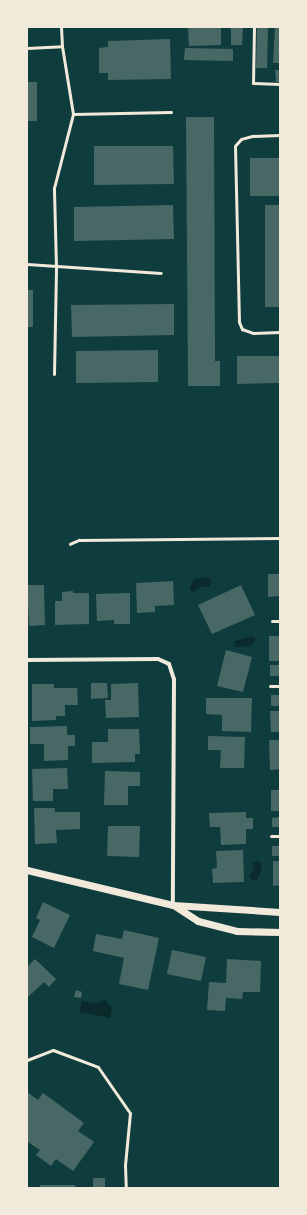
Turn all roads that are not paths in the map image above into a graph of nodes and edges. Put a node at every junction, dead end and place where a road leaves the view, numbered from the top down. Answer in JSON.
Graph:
{"nodes":[{"id":1,"x":61,"y":27,"type":"edge"},
{"id":2,"x":254,"y":27,"type":"edge"},
{"id":3,"x":62,"y":46,"type":"junction"},
{"id":4,"x":27,"y":48,"type":"edge"},
{"id":5,"x":280,"y":84,"type":"edge"},
{"id":6,"x":171,"y":112,"type":"dead end"},
{"id":7,"x":72,"y":114,"type":"junction"},
{"id":8,"x":280,"y":135,"type":"edge"},
{"id":9,"x":27,"y":264,"type":"edge"},
{"id":10,"x":56,"y":267,"type":"junction"},
{"id":11,"x":161,"y":273,"type":"dead end"},
{"id":12,"x":280,"y":332,"type":"edge"},
{"id":13,"x":54,"y":374,"type":"dead end"},
{"id":14,"x":272,"y":621,"type":"dead end"},
{"id":15,"x":280,"y":621,"type":"edge"},
{"id":16,"x":27,"y":660,"type":"edge"},
{"id":17,"x":270,"y":686,"type":"dead end"},
{"id":18,"x":280,"y":686,"type":"edge"},
{"id":19,"x":271,"y":836,"type":"dead end"},
{"id":20,"x":280,"y":836,"type":"edge"},
{"id":21,"x":27,"y":870,"type":"edge"},
{"id":22,"x":174,"y":905,"type":"junction"},
{"id":23,"x":280,"y":912,"type":"edge"},
{"id":24,"x":280,"y":932,"type":"edge"},
{"id":25,"x":27,"y":1060,"type":"edge"},
{"id":26,"x":126,"y":1188,"type":"edge"}],
"edges":[{"from":1,"to":3,"type":"lane"},
{"from":2,"to":5,"type":"lane"},
{"from":3,"to":4,"type":"lane"},
{"from":3,"to":7,"type":"lane"},
{"from":6,"to":7,"type":"lane"},
{"from":7,"to":10,"type":"lane"},
{"from":8,"to":12,"type":"lane"},
{"from":9,"to":10,"type":"lane"},
{"from":10,"to":11,"type":"lane"},
{"from":10,"to":13,"type":"lane"},
{"from":14,"to":15,"type":"lane"},
{"from":16,"to":22,"type":"street"},
{"from":17,"to":18,"type":"lane"},
{"from":19,"to":20,"type":"lane"},
{"from":21,"to":22,"type":"street"},
{"from":22,"to":23,"type":"street"},
{"from":22,"to":24,"type":"street"},
{"from":25,"to":26,"type":"lane"}]}
